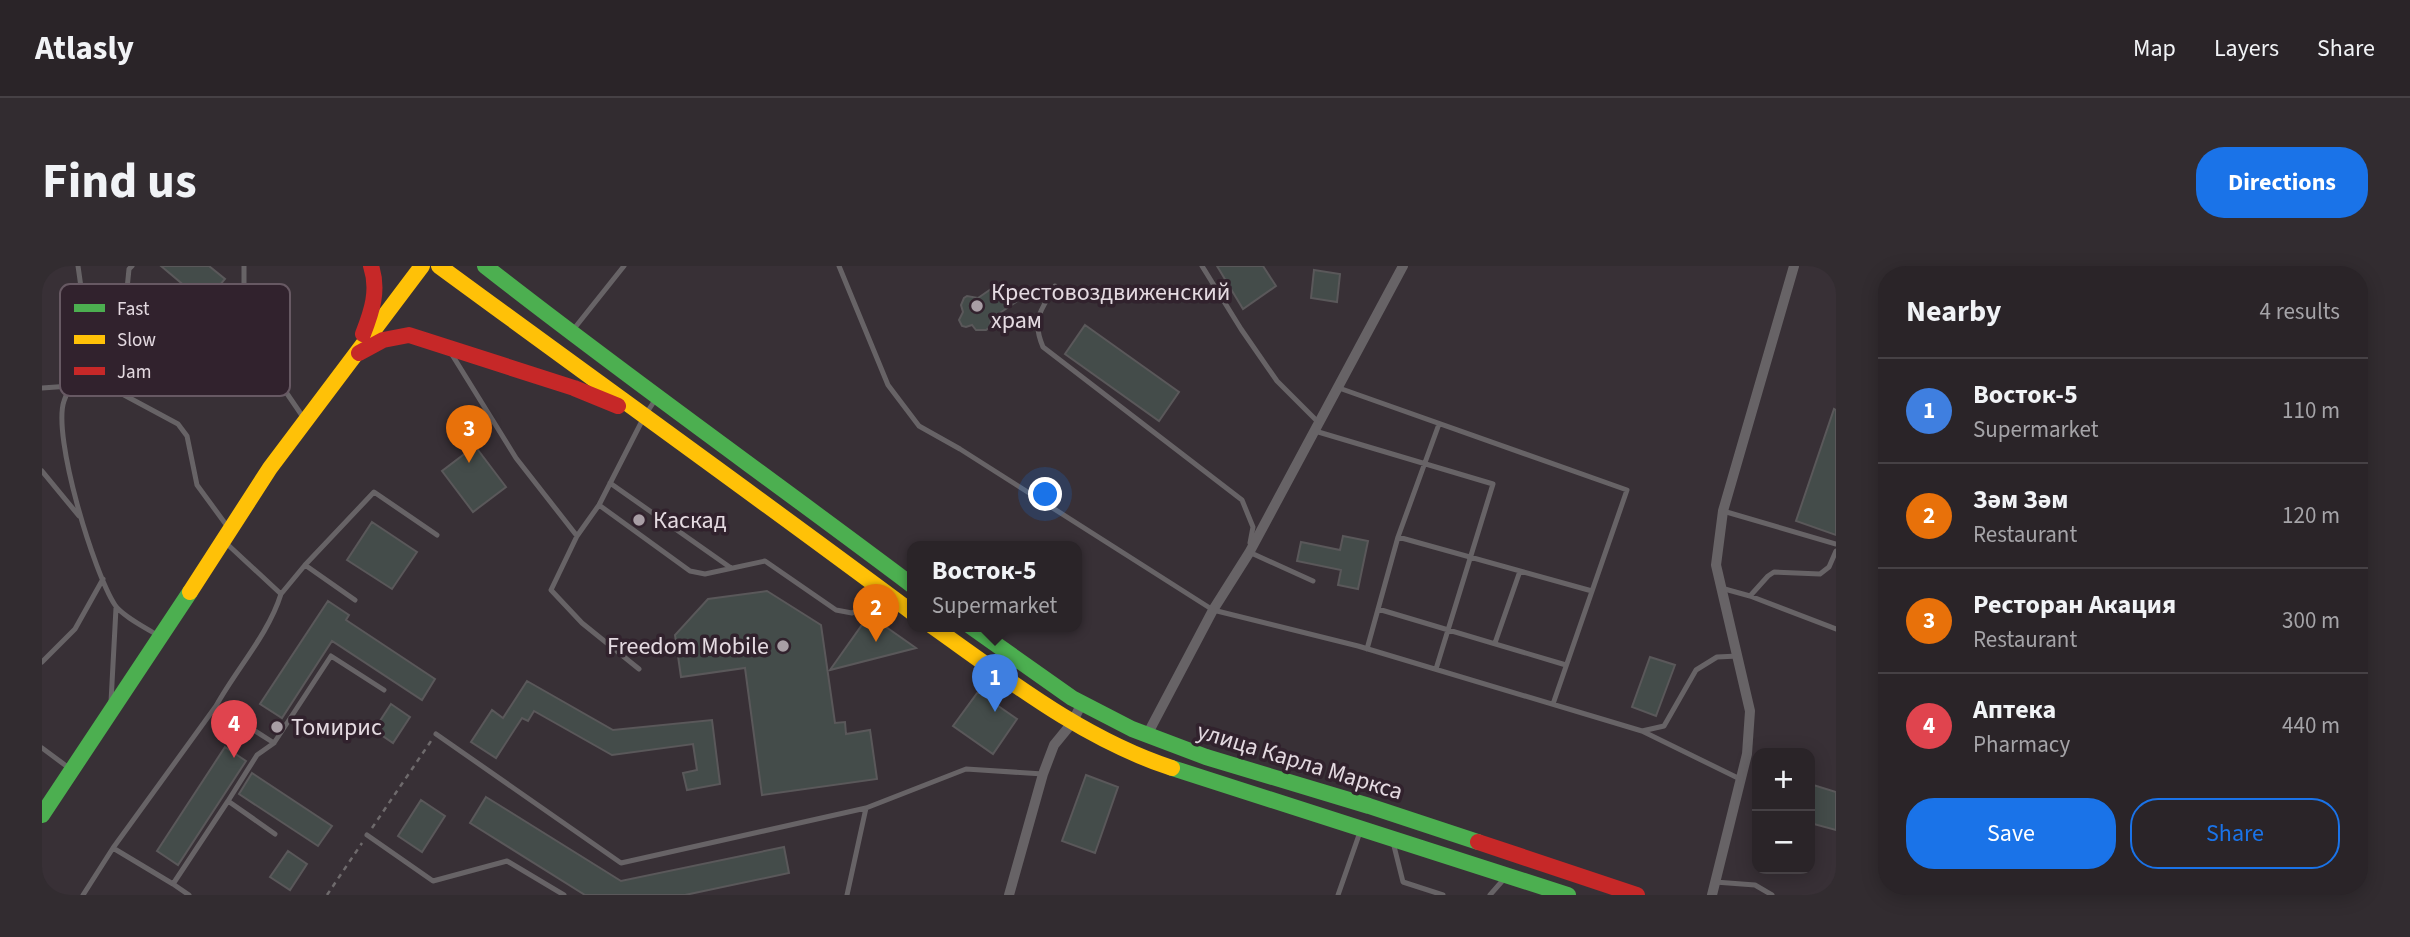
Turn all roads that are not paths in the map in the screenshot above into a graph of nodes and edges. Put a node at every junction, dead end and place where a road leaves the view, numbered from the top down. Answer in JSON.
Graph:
{"nodes":[{"id":1,"x":78,"y":266,"type":"edge"},
{"id":2,"x":132,"y":266,"type":"edge"},
{"id":3,"x":244,"y":266,"type":"edge"},
{"id":4,"x":371,"y":266,"type":"edge"},
{"id":5,"x":422,"y":266,"type":"edge"},
{"id":6,"x":439,"y":266,"type":"edge"},
{"id":7,"x":485,"y":266,"type":"edge"},
{"id":8,"x":624,"y":266,"type":"edge"},
{"id":9,"x":839,"y":266,"type":"edge"},
{"id":10,"x":1202,"y":266,"type":"edge"},
{"id":11,"x":1403,"y":266,"type":"edge"},
{"id":12,"x":1794,"y":266,"type":"edge"},
{"id":13,"x":81,"y":284,"type":"edge"},
{"id":14,"x":128,"y":284,"type":"edge"},
{"id":15,"x":244,"y":284,"type":"edge"},
{"id":16,"x":1055,"y":286,"type":"dead end"},
{"id":17,"x":571,"y":333,"type":"junction"},
{"id":18,"x":447,"y":347,"type":"junction"},
{"id":19,"x":354,"y":355,"type":"junction"},
{"id":20,"x":60,"y":387,"type":"edge"},
{"id":21,"x":42,"y":388,"type":"edge"},
{"id":22,"x":1338,"y":388,"type":"junction"},
{"id":23,"x":66,"y":396,"type":"edge"},
{"id":24,"x":126,"y":396,"type":"edge"},
{"id":25,"x":289,"y":396,"type":"edge"},
{"id":26,"x":657,"y":397,"type":"junction"},
{"id":27,"x":644,"y":417,"type":"junction"},
{"id":28,"x":306,"y":421,"type":"junction"},
{"id":29,"x":1439,"y":424,"type":"junction"},
{"id":30,"x":1317,"y":427,"type":"junction"},
{"id":31,"x":1425,"y":462,"type":"junction"},
{"id":32,"x":42,"y":471,"type":"edge"},
{"id":33,"x":610,"y":483,"type":"junction"},
{"id":34,"x":599,"y":505,"type":"junction"},
{"id":35,"x":1723,"y":511,"type":"junction"},
{"id":36,"x":81,"y":519,"type":"junction"},
{"id":37,"x":437,"y":535,"type":"dead end"},
{"id":38,"x":227,"y":536,"type":"junction"},
{"id":39,"x":577,"y":536,"type":"junction"},
{"id":40,"x":1398,"y":537,"type":"junction"},
{"id":41,"x":1836,"y":544,"type":"edge"},
{"id":42,"x":1836,"y":551,"type":"edge"},
{"id":43,"x":1249,"y":553,"type":"junction"},
{"id":44,"x":1471,"y":557,"type":"junction"},
{"id":45,"x":305,"y":565,"type":"junction"},
{"id":46,"x":732,"y":568,"type":"junction"},
{"id":47,"x":1520,"y":571,"type":"junction"},
{"id":48,"x":103,"y":579,"type":"junction"},
{"id":49,"x":907,"y":581,"type":"edge"},
{"id":50,"x":1312,"y":581,"type":"dead end"},
{"id":51,"x":1721,"y":588,"type":"junction"},
{"id":52,"x":1592,"y":591,"type":"junction"},
{"id":53,"x":281,"y":594,"type":"junction"},
{"id":54,"x":888,"y":596,"type":"junction"},
{"id":55,"x":1751,"y":596,"type":"junction"},
{"id":56,"x":355,"y":600,"type":"dead end"},
{"id":57,"x":116,"y":608,"type":"junction"},
{"id":58,"x":907,"y":609,"type":"edge"},
{"id":59,"x":1378,"y":609,"type":"junction"},
{"id":60,"x":1213,"y":610,"type":"junction"},
{"id":61,"x":1448,"y":629,"type":"junction"},
{"id":62,"x":1836,"y":629,"type":"edge"},
{"id":63,"x":940,"y":632,"type":"edge"},
{"id":64,"x":979,"y":632,"type":"edge"},
{"id":65,"x":160,"y":637,"type":"junction"},
{"id":66,"x":1495,"y":643,"type":"junction"},
{"id":67,"x":1367,"y":649,"type":"junction"},
{"id":68,"x":1738,"y":656,"type":"junction"},
{"id":69,"x":42,"y":662,"type":"edge"},
{"id":70,"x":1566,"y":665,"type":"junction"},
{"id":71,"x":639,"y":669,"type":"dead end"},
{"id":72,"x":1436,"y":669,"type":"junction"},
{"id":73,"x":384,"y":690,"type":"dead end"},
{"id":74,"x":1082,"y":703,"type":"junction"},
{"id":75,"x":1553,"y":704,"type":"junction"},
{"id":76,"x":216,"y":706,"type":"junction"},
{"id":77,"x":110,"y":712,"type":"junction"},
{"id":78,"x":1072,"y":723,"type":"junction"},
{"id":79,"x":1642,"y":731,"type":"junction"},
{"id":80,"x":436,"y":734,"type":"road end"},
{"id":81,"x":1147,"y":735,"type":"junction"},
{"id":82,"x":274,"y":743,"type":"junction"},
{"id":83,"x":42,"y":748,"type":"edge"},
{"id":84,"x":72,"y":770,"type":"junction"},
{"id":85,"x":1043,"y":774,"type":"junction"},
{"id":86,"x":1740,"y":779,"type":"junction"},
{"id":87,"x":228,"y":801,"type":"junction"},
{"id":88,"x":866,"y":808,"type":"junction"},
{"id":89,"x":42,"y":815,"type":"edge"},
{"id":90,"x":1361,"y":830,"type":"junction"},
{"id":91,"x":275,"y":834,"type":"dead end"},
{"id":92,"x":368,"y":835,"type":"road end"},
{"id":93,"x":1393,"y":839,"type":"junction"},
{"id":94,"x":113,"y":848,"type":"junction"},
{"id":95,"x":1507,"y":875,"type":"junction"},
{"id":96,"x":1715,"y":881,"type":"junction"},
{"id":97,"x":173,"y":884,"type":"junction"},
{"id":98,"x":83,"y":895,"type":"edge"},
{"id":99,"x":189,"y":895,"type":"edge"},
{"id":100,"x":564,"y":895,"type":"edge"},
{"id":101,"x":848,"y":895,"type":"edge"},
{"id":102,"x":1009,"y":895,"type":"edge"},
{"id":103,"x":1338,"y":895,"type":"edge"},
{"id":104,"x":1443,"y":895,"type":"edge"},
{"id":105,"x":1490,"y":895,"type":"edge"},
{"id":106,"x":1568,"y":895,"type":"edge"},
{"id":107,"x":1637,"y":895,"type":"edge"},
{"id":108,"x":1712,"y":895,"type":"edge"},
{"id":109,"x":1772,"y":895,"type":"edge"}],
"edges":[{"from":1,"to":13,"type":"lane"},
{"from":2,"to":14,"type":"lane"},
{"from":3,"to":15,"type":"lane"},
{"from":4,"to":19,"type":"main road"},
{"from":5,"to":19,"type":"main road"},
{"from":6,"to":27,"type":"main road"},
{"from":7,"to":17,"type":"main road"},
{"from":8,"to":17,"type":"lane"},
{"from":9,"to":60,"type":"lane"},
{"from":10,"to":30,"type":"lane"},
{"from":11,"to":22,"type":"street"},
{"from":12,"to":35,"type":"street"},
{"from":16,"to":43,"type":"lane"},
{"from":17,"to":26,"type":"main road"},
{"from":18,"to":19,"type":"main road"},
{"from":18,"to":27,"type":"main road"},
{"from":18,"to":39,"type":"lane"},
{"from":19,"to":28,"type":"main road"},
{"from":20,"to":21,"type":"lane"},
{"from":22,"to":29,"type":"lane"},
{"from":22,"to":30,"type":"street"},
{"from":23,"to":36,"type":"lane"},
{"from":24,"to":38,"type":"lane"},
{"from":25,"to":28,"type":"lane"},
{"from":26,"to":27,"type":"lane"},
{"from":26,"to":49,"type":"main road"},
{"from":27,"to":33,"type":"lane"},
{"from":27,"to":54,"type":"main road"},
{"from":28,"to":38,"type":"main road"},
{"from":29,"to":31,"type":"lane"},
{"from":29,"to":52,"type":"lane"},
{"from":30,"to":31,"type":"lane"},
{"from":30,"to":43,"type":"street"},
{"from":31,"to":40,"type":"lane"},
{"from":31,"to":44,"type":"lane"},
{"from":32,"to":36,"type":"lane"},
{"from":33,"to":34,"type":"lane"},
{"from":33,"to":46,"type":"lane"},
{"from":34,"to":39,"type":"lane"},
{"from":34,"to":46,"type":"lane"},
{"from":35,"to":41,"type":"lane"},
{"from":35,"to":51,"type":"street"},
{"from":36,"to":48,"type":"lane"},
{"from":37,"to":45,"type":"lane"},
{"from":38,"to":53,"type":"lane"},
{"from":38,"to":65,"type":"main road"},
{"from":39,"to":71,"type":"lane"},
{"from":40,"to":44,"type":"lane"},
{"from":40,"to":59,"type":"lane"},
{"from":42,"to":55,"type":"lane"},
{"from":43,"to":50,"type":"lane"},
{"from":43,"to":60,"type":"street"},
{"from":44,"to":47,"type":"lane"},
{"from":44,"to":61,"type":"lane"},
{"from":45,"to":53,"type":"lane"},
{"from":45,"to":56,"type":"lane"},
{"from":46,"to":54,"type":"lane"},
{"from":47,"to":52,"type":"lane"},
{"from":47,"to":66,"type":"lane"},
{"from":48,"to":57,"type":"lane"},
{"from":48,"to":69,"type":"lane"},
{"from":51,"to":55,"type":"lane"},
{"from":51,"to":68,"type":"street"},
{"from":52,"to":70,"type":"lane"},
{"from":53,"to":76,"type":"lane"},
{"from":54,"to":58,"type":"main road"},
{"from":55,"to":62,"type":"lane"},
{"from":57,"to":65,"type":"lane"},
{"from":57,"to":77,"type":"lane"},
{"from":59,"to":61,"type":"lane"},
{"from":59,"to":67,"type":"lane"},
{"from":60,"to":67,"type":"lane"},
{"from":60,"to":81,"type":"street"},
{"from":61,"to":66,"type":"lane"},
{"from":61,"to":72,"type":"lane"},
{"from":63,"to":78,"type":"main road","name":"улица Карла Маркса"},
{"from":64,"to":74,"type":"main road","name":"улица Карла Маркса"},
{"from":65,"to":77,"type":"main road"},
{"from":66,"to":70,"type":"lane"},
{"from":67,"to":72,"type":"lane"},
{"from":68,"to":79,"type":"lane"},
{"from":68,"to":86,"type":"street"},
{"from":70,"to":75,"type":"lane"},
{"from":72,"to":75,"type":"lane"},
{"from":73,"to":82,"type":"lane"},
{"from":74,"to":78,"type":"street"},
{"from":74,"to":81,"type":"main road","name":"улица Карла Маркса"},
{"from":75,"to":79,"type":"lane"},
{"from":76,"to":82,"type":"lane"},
{"from":76,"to":94,"type":"lane"},
{"from":77,"to":84,"type":"main road"},
{"from":78,"to":85,"type":"street"},
{"from":78,"to":90,"type":"main road","name":"улица Карла Маркса"},
{"from":79,"to":86,"type":"lane"},
{"from":80,"to":88,"type":"lane"},
{"from":81,"to":107,"type":"main road","name":"улица Карла Маркса"},
{"from":82,"to":87,"type":"lane"},
{"from":83,"to":84,"type":"lane"},
{"from":84,"to":89,"type":"main road"},
{"from":85,"to":88,"type":"lane"},
{"from":85,"to":102,"type":"street"},
{"from":86,"to":96,"type":"street"},
{"from":87,"to":91,"type":"lane"},
{"from":87,"to":97,"type":"lane"},
{"from":88,"to":101,"type":"lane"},
{"from":90,"to":93,"type":"main road","name":"улица Карла Маркса"},
{"from":90,"to":103,"type":"lane"},
{"from":92,"to":100,"type":"lane"},
{"from":93,"to":95,"type":"main road","name":"улица Карла Маркса"},
{"from":93,"to":104,"type":"lane"},
{"from":94,"to":97,"type":"lane"},
{"from":94,"to":98,"type":"lane"},
{"from":95,"to":105,"type":"lane"},
{"from":95,"to":106,"type":"main road","name":"улица Карла Маркса"},
{"from":96,"to":108,"type":"street"},
{"from":96,"to":109,"type":"lane"},
{"from":97,"to":99,"type":"lane"}]}
